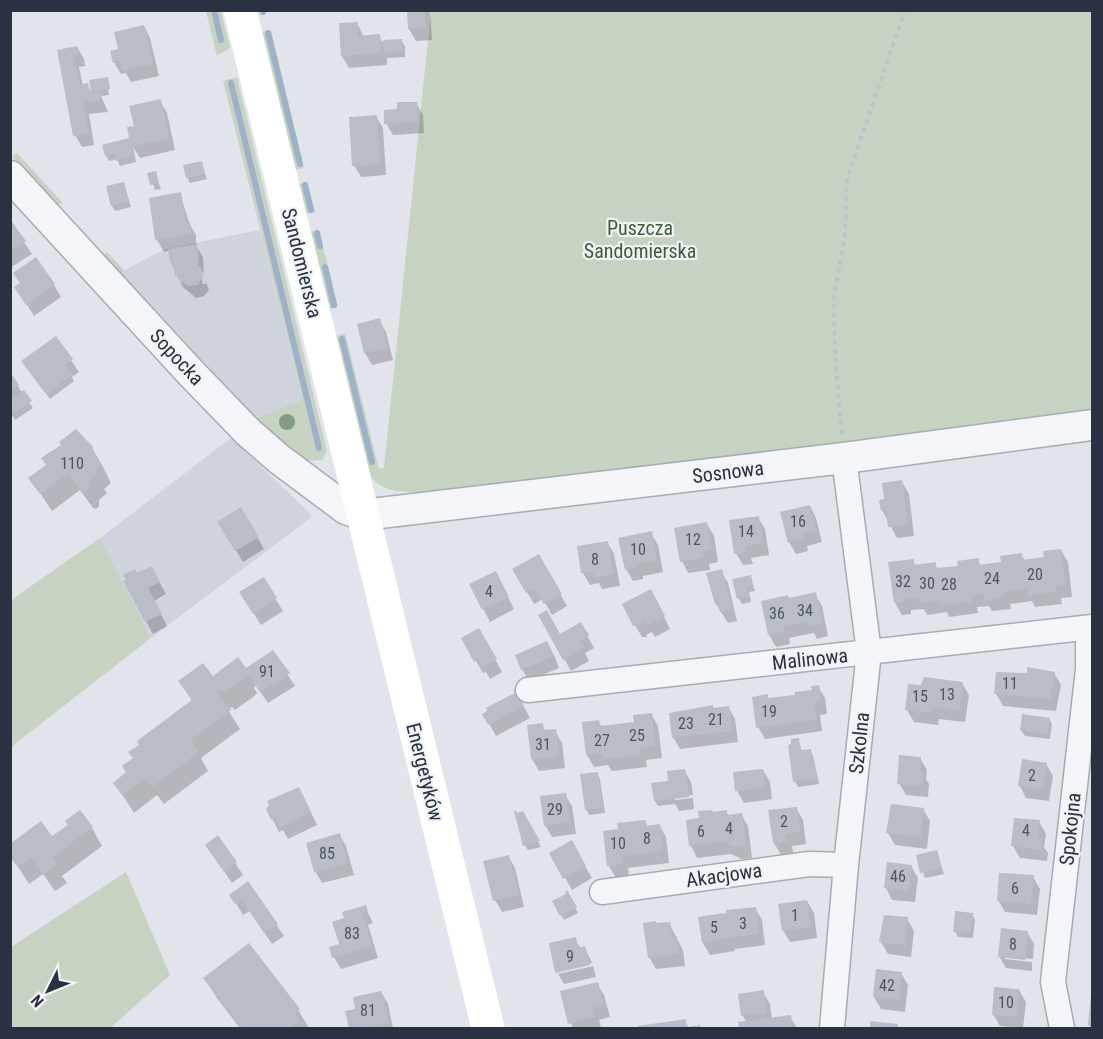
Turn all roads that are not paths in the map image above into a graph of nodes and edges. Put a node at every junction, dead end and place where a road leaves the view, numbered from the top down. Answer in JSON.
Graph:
{"nodes":[{"id":1,"x":240,"y":10,"type":"edge"},
{"id":2,"x":10,"y":176,"type":"edge"},
{"id":3,"x":1092,"y":425,"type":"edge"},
{"id":4,"x":844,"y":458,"type":"junction"},
{"id":5,"x":363,"y":515,"type":"junction"},
{"id":6,"x":1090,"y":628,"type":"edge"},
{"id":7,"x":869,"y":652,"type":"junction"},
{"id":8,"x":528,"y":690,"type":"dead end"},
{"id":9,"x":846,"y":865,"type":"junction"},
{"id":10,"x":602,"y":892,"type":"dead end"},
{"id":11,"x":488,"y":1029,"type":"edge"},
{"id":12,"x":832,"y":1029,"type":"edge"},
{"id":13,"x":1062,"y":1029,"type":"edge"}],
"edges":[{"from":1,"to":5,"type":"main road","name":"Sandomierska"},
{"from":2,"to":5,"type":"street","name":"Sopocka"},
{"from":3,"to":4,"type":"street","name":"Sosnowa"},
{"from":4,"to":5,"type":"street","name":"Sosnowa"},
{"from":4,"to":7,"type":"street","name":"Szkolna"},
{"from":5,"to":11,"type":"main road","name":"Energetyków"},
{"from":6,"to":7,"type":"street","name":"Malinowa"},
{"from":6,"to":13,"type":"street","name":"Spokojna"},
{"from":7,"to":8,"type":"street","name":"Malinowa"},
{"from":7,"to":9,"type":"street","name":"Szkolna"},
{"from":9,"to":10,"type":"street","name":"Akacjowa"},
{"from":9,"to":12,"type":"street","name":"Szkolna"}]}
